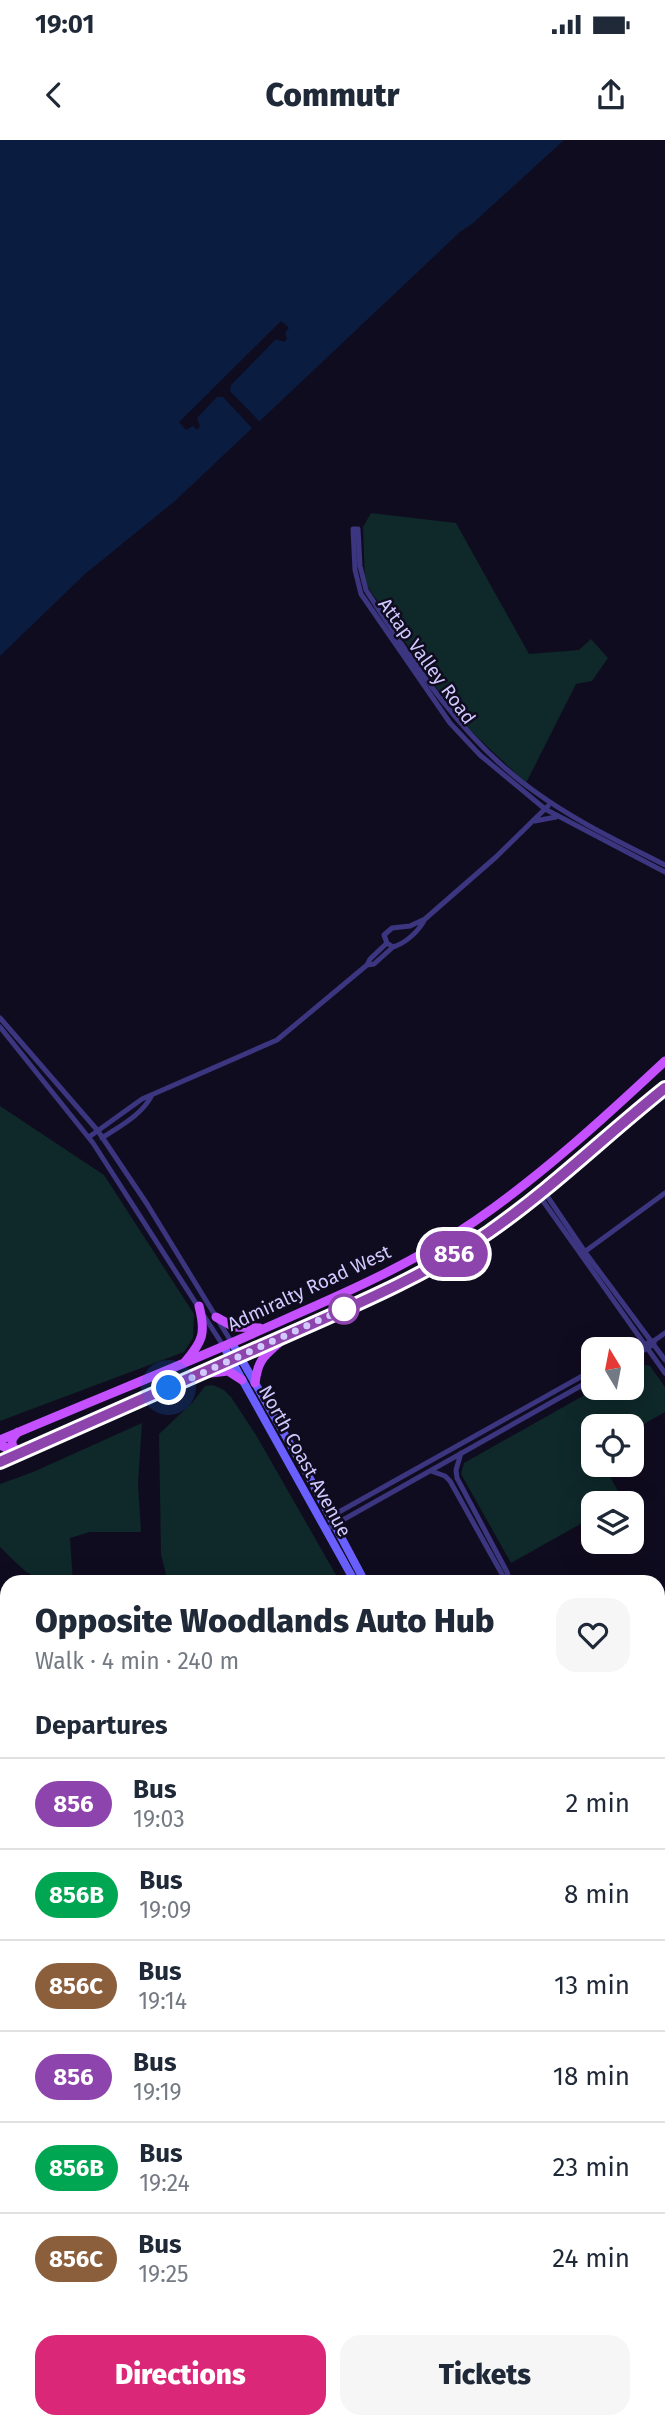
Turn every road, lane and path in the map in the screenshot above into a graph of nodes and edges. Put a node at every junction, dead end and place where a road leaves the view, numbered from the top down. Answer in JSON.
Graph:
{"nodes":[{"id":1,"x":356,"y":529,"type":"dead end"},
{"id":2,"x":483,"y":753,"type":"junction"},
{"id":3,"x":551,"y":803,"type":"junction"},
{"id":4,"x":545,"y":809,"type":"junction"},
{"id":5,"x":560,"y":818,"type":"junction"},
{"id":6,"x":532,"y":822,"type":"junction"},
{"id":7,"x":665,"y":864,"type":"edge"},
{"id":8,"x":665,"y":872,"type":"edge"},
{"id":9,"x":425,"y":919,"type":"junction"},
{"id":10,"x":390,"y":945,"type":"junction"},
{"id":11,"x":0,"y":1018,"type":"edge"},
{"id":12,"x":0,"y":1027,"type":"edge"},
{"id":13,"x":665,"y":1061,"type":"edge"},
{"id":14,"x":665,"y":1088,"type":"edge"},
{"id":15,"x":152,"y":1095,"type":"junction"},
{"id":16,"x":127,"y":1110,"type":"junction"},
{"id":17,"x":610,"y":1112,"type":"junction"},
{"id":18,"x":132,"y":1118,"type":"junction"},
{"id":19,"x":622,"y":1122,"type":"junction"},
{"id":20,"x":98,"y":1130,"type":"junction"},
{"id":21,"x":89,"y":1137,"type":"junction"},
{"id":22,"x":581,"y":1137,"type":"junction"},
{"id":23,"x":102,"y":1138,"type":"junction"},
{"id":24,"x":93,"y":1143,"type":"junction"},
{"id":25,"x":595,"y":1147,"type":"junction"},
{"id":26,"x":541,"y":1192,"type":"junction"},
{"id":27,"x":665,"y":1193,"type":"edge"},
{"id":28,"x":583,"y":1254,"type":"junction"},
{"id":29,"x":615,"y":1297,"type":"junction"},
{"id":30,"x":199,"y":1306,"type":"junction"},
{"id":31,"x":216,"y":1317,"type":"junction"},
{"id":32,"x":640,"y":1326,"type":"junction"},
{"id":33,"x":267,"y":1328,"type":"junction"},
{"id":34,"x":634,"y":1330,"type":"junction"},
{"id":35,"x":665,"y":1333,"type":"edge"},
{"id":36,"x":289,"y":1334,"type":"junction"},
{"id":37,"x":653,"y":1342,"type":"junction"},
{"id":38,"x":228,"y":1345,"type":"junction"},
{"id":39,"x":645,"y":1346,"type":"junction"},
{"id":40,"x":236,"y":1358,"type":"junction"},
{"id":41,"x":665,"y":1360,"type":"edge"},
{"id":42,"x":184,"y":1363,"type":"junction"},
{"id":43,"x":659,"y":1364,"type":"junction"},
{"id":44,"x":665,"y":1373,"type":"edge"},
{"id":45,"x":201,"y":1374,"type":"junction"},
{"id":46,"x":581,"y":1377,"type":"edge"},
{"id":47,"x":242,"y":1380,"type":"junction"},
{"id":48,"x":255,"y":1383,"type":"junction"},
{"id":49,"x":581,"y":1385,"type":"edge"},
{"id":50,"x":18,"y":1432,"type":"junction"},
{"id":51,"x":0,"y":1442,"type":"edge"},
{"id":52,"x":30,"y":1449,"type":"junction"},
{"id":53,"x":461,"y":1454,"type":"junction"},
{"id":54,"x":1,"y":1461,"type":"edge"},
{"id":55,"x":431,"y":1471,"type":"junction"},
{"id":56,"x":332,"y":1521,"type":"junction"},
{"id":57,"x":323,"y":1526,"type":"junction"},
{"id":58,"x":351,"y":1575,"type":"edge"},
{"id":59,"x":361,"y":1575,"type":"edge"},
{"id":60,"x":502,"y":1575,"type":"edge"},
{"id":61,"x":508,"y":1575,"type":"edge"}],
"edges":[{"from":1,"to":2,"type":"street","name":"Attap Valley Road"},
{"from":2,"to":3,"type":"street","name":"Attap Valley Road"},
{"from":2,"to":4,"type":"street","name":"Attap Valley Road"},
{"from":3,"to":4,"type":"street"},
{"from":3,"to":7,"type":"street","name":"Attap Valley Road"},
{"from":4,"to":5,"type":"street","name":"Attap Valley Road"},
{"from":4,"to":6,"type":"street"},
{"from":5,"to":6,"type":"street"},
{"from":5,"to":8,"type":"street","name":"Attap Valley Road"},
{"from":6,"to":9,"type":"street"},
{"from":9,"to":10,"type":"street"},
{"from":9,"to":10,"type":"street"},
{"from":10,"to":15,"type":"street"},
{"from":11,"to":20,"type":"street","name":"North Coast Avenue"},
{"from":12,"to":21,"type":"street","name":"North Coast Avenue"},
{"from":13,"to":17,"type":"main road","name":"Admiralty Road West"},
{"from":14,"to":19,"type":"main road","name":"Admiralty Road West"},
{"from":15,"to":16,"type":"street"},
{"from":15,"to":18,"type":"street"},
{"from":16,"to":18,"type":"street"},
{"from":16,"to":20,"type":"street"},
{"from":17,"to":19,"type":"main road"},
{"from":17,"to":22,"type":"main road","name":"Admiralty Road West"},
{"from":18,"to":23,"type":"street"},
{"from":19,"to":25,"type":"main road","name":"Admiralty Road West"},
{"from":20,"to":21,"type":"street"},
{"from":20,"to":23,"type":"street","name":"North Coast Avenue"},
{"from":21,"to":24,"type":"street","name":"North Coast Avenue"},
{"from":22,"to":25,"type":"main road"},
{"from":22,"to":33,"type":"main road","name":"Admiralty Road West"},
{"from":23,"to":24,"type":"street"},
{"from":23,"to":31,"type":"street","name":"North Coast Avenue"},
{"from":24,"to":30,"type":"street","name":"North Coast Avenue"},
{"from":25,"to":26,"type":"main road","name":"Admiralty Road West"},
{"from":26,"to":28,"type":"street"},
{"from":26,"to":36,"type":"main road","name":"Admiralty Road West"},
{"from":27,"to":28,"type":"street"},
{"from":28,"to":29,"type":"street"},
{"from":29,"to":32,"type":"street"},
{"from":29,"to":34,"type":"street"},
{"from":30,"to":38,"type":"street","name":"North Coast Avenue"},
{"from":30,"to":42,"type":"main road"},
{"from":31,"to":33,"type":"main road"},
{"from":31,"to":38,"type":"street","name":"North Coast Avenue"},
{"from":32,"to":34,"type":"street"},
{"from":32,"to":37,"type":"street"},
{"from":33,"to":38,"type":"main road","name":"Admiralty Road West"},
{"from":34,"to":39,"type":"street"},
{"from":35,"to":37,"type":"street"},
{"from":36,"to":40,"type":"main road","name":"Admiralty Road West"},
{"from":36,"to":48,"type":"main road"},
{"from":37,"to":39,"type":"street"},
{"from":37,"to":41,"type":"street"},
{"from":38,"to":40,"type":"main road","name":"North Coast Avenue"},
{"from":38,"to":42,"type":"main road","name":"Admiralty Road West"},
{"from":39,"to":43,"type":"street"},
{"from":40,"to":45,"type":"main road","name":"Admiralty Road West"},
{"from":40,"to":47,"type":"main road","name":"North Coast Avenue"},
{"from":40,"to":48,"type":"main road","name":"North Coast Avenue"},
{"from":41,"to":43,"type":"street"},
{"from":42,"to":50,"type":"main road","name":"Admiralty Road West"},
{"from":43,"to":44,"type":"street"},
{"from":45,"to":47,"type":"main road"},
{"from":45,"to":52,"type":"main road","name":"Admiralty Road West"},
{"from":46,"to":56,"type":"street"},
{"from":47,"to":57,"type":"main road","name":"North Coast Avenue"},
{"from":48,"to":56,"type":"main road","name":"North Coast Avenue"},
{"from":49,"to":53,"type":"street"},
{"from":50,"to":51,"type":"main road","name":"Admiralty Road West"},
{"from":50,"to":52,"type":"main road"},
{"from":51,"to":54,"type":"main road"},
{"from":52,"to":54,"type":"main road","name":"Admiralty Road West"},
{"from":53,"to":55,"type":"street"},
{"from":53,"to":61,"type":"street"},
{"from":55,"to":56,"type":"street"},
{"from":55,"to":60,"type":"street"},
{"from":56,"to":57,"type":"street"},
{"from":56,"to":59,"type":"main road","name":"North Coast Avenue"},
{"from":57,"to":58,"type":"main road","name":"North Coast Avenue"}]}
